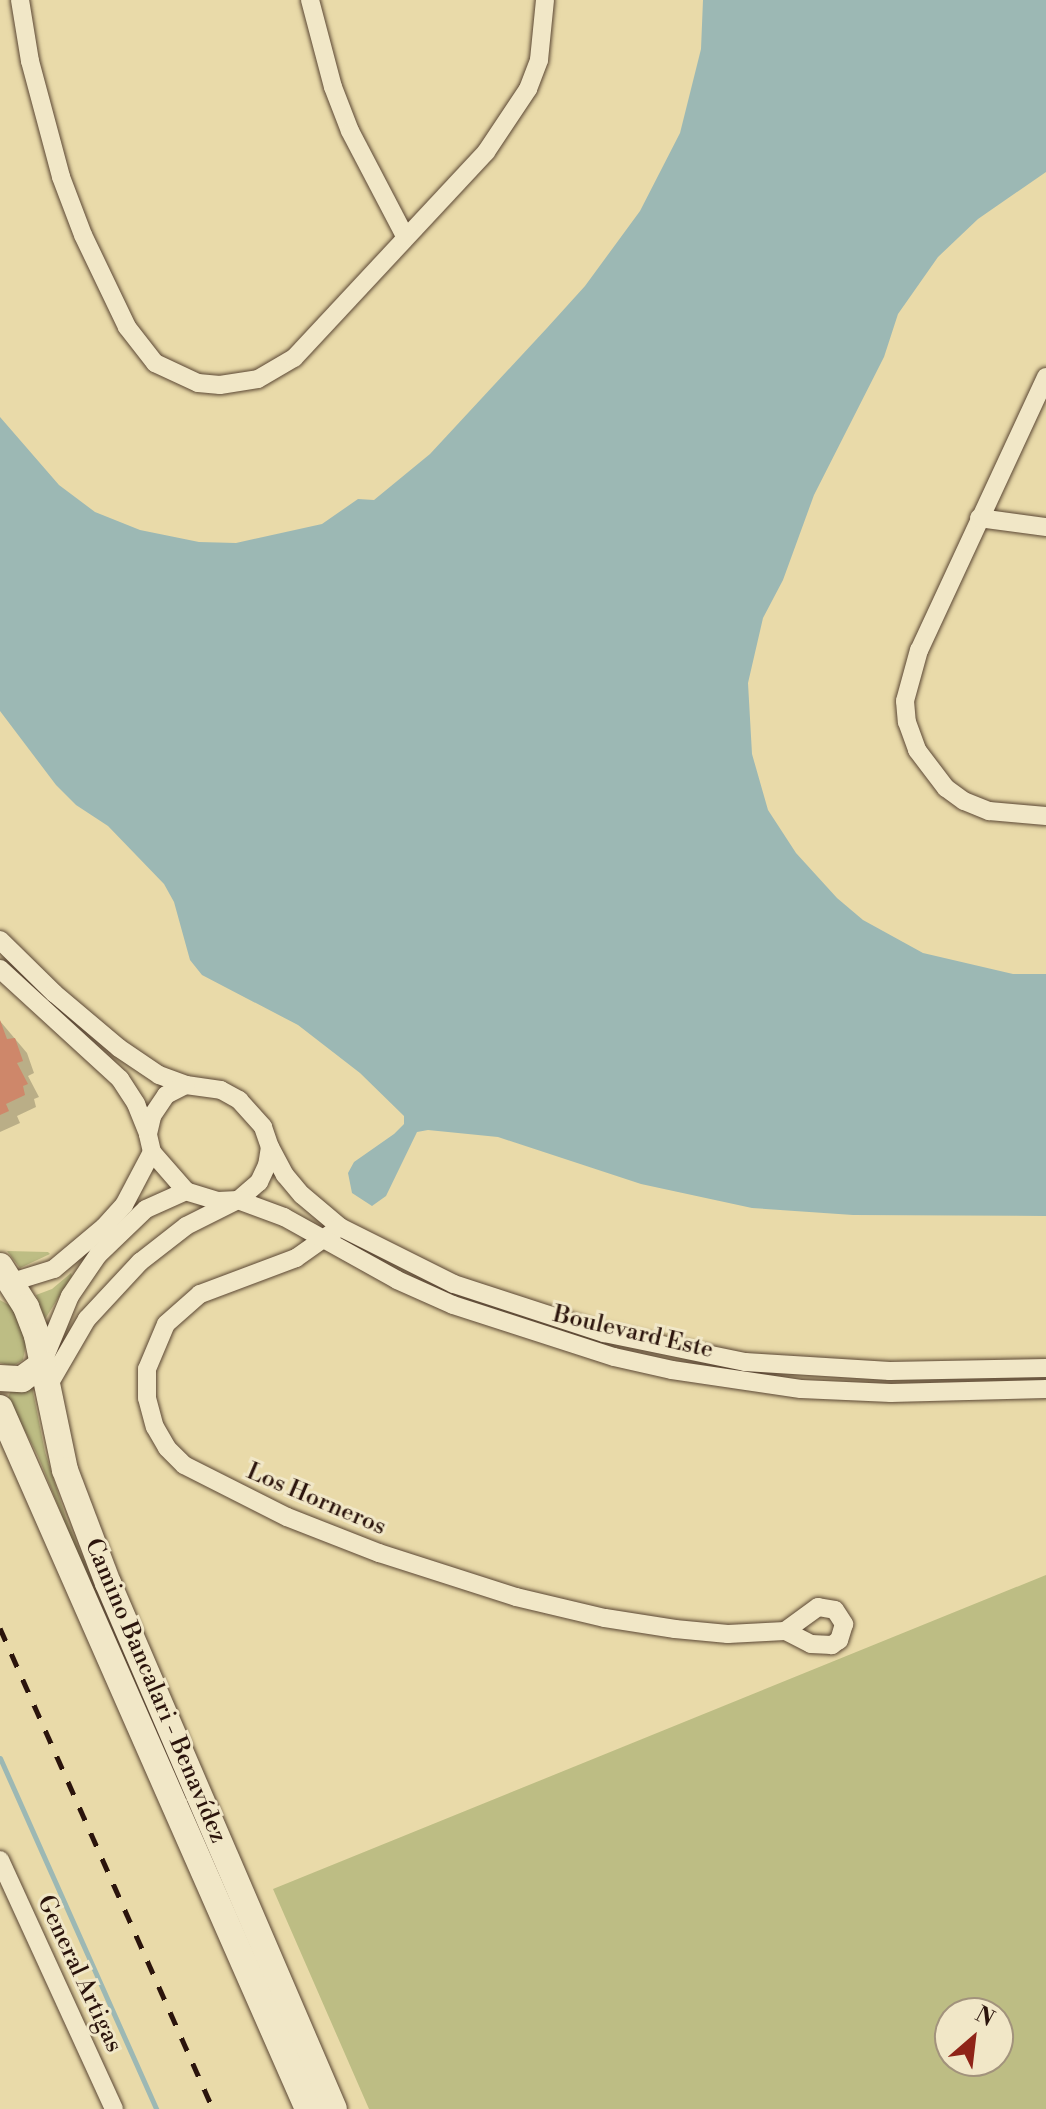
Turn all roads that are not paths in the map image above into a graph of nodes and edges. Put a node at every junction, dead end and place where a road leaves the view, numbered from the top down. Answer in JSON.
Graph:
{"nodes":[{"id":1,"x":20,"y":0,"type":"edge"},
{"id":2,"x":310,"y":0,"type":"edge"},
{"id":3,"x":545,"y":0,"type":"edge"},
{"id":4,"x":405,"y":236,"type":"junction"},
{"id":5,"x":1046,"y":377,"type":"edge"},
{"id":6,"x":979,"y":518,"type":"junction"},
{"id":7,"x":1046,"y":527,"type":"edge"},
{"id":8,"x":1046,"y":816,"type":"edge"},
{"id":9,"x":0,"y":940,"type":"edge"},
{"id":10,"x":0,"y":969,"type":"edge"},
{"id":11,"x":139,"y":1064,"type":"junction"},
{"id":12,"x":120,"y":1079,"type":"junction"},
{"id":13,"x":186,"y":1085,"type":"junction"},
{"id":14,"x":150,"y":1143,"type":"junction"},
{"id":15,"x":270,"y":1147,"type":"junction"},
{"id":16,"x":186,"y":1191,"type":"junction"},
{"id":17,"x":238,"y":1200,"type":"junction"},
{"id":18,"x":340,"y":1227,"type":"junction"},
{"id":19,"x":325,"y":1241,"type":"junction"},
{"id":20,"x":4,"y":1277,"type":"edge"},
{"id":21,"x":604,"y":1333,"type":"junction"},
{"id":22,"x":600,"y":1353,"type":"junction"},
{"id":23,"x":1046,"y":1368,"type":"edge"},
{"id":24,"x":890,"y":1371,"type":"junction"},
{"id":25,"x":45,"y":1375,"type":"junction"},
{"id":26,"x":0,"y":1378,"type":"edge"},
{"id":27,"x":1046,"y":1389,"type":"edge"},
{"id":28,"x":891,"y":1393,"type":"junction"},
{"id":29,"x":0,"y":1408,"type":"edge"},
{"id":30,"x":785,"y":1631,"type":"dead end"},
{"id":31,"x":0,"y":1860,"type":"edge"},
{"id":32,"x":114,"y":2109,"type":"edge"},
{"id":33,"x":308,"y":2109,"type":"edge"},
{"id":34,"x":334,"y":2109,"type":"edge"}],
"edges":[{"from":1,"to":4,"type":"street"},
{"from":2,"to":4,"type":"street"},
{"from":3,"to":4,"type":"street"},
{"from":5,"to":6,"type":"street"},
{"from":6,"to":7,"type":"street"},
{"from":6,"to":8,"type":"street"},
{"from":9,"to":11,"type":"street"},
{"from":10,"to":12,"type":"street"},
{"from":11,"to":12,"type":"street"},
{"from":11,"to":13,"type":"street"},
{"from":12,"to":14,"type":"street"},
{"from":13,"to":14,"type":"street"},
{"from":13,"to":15,"type":"street"},
{"from":14,"to":16,"type":"street"},
{"from":14,"to":20,"type":"street"},
{"from":15,"to":17,"type":"street"},
{"from":15,"to":18,"type":"street","name":"Boulevard Este"},
{"from":16,"to":17,"type":"street"},
{"from":16,"to":25,"type":"street"},
{"from":17,"to":19,"type":"street","name":"Boulevard Este"},
{"from":17,"to":25,"type":"street"},
{"from":18,"to":19,"type":"street","name":"Los Horneros"},
{"from":18,"to":21,"type":"street","name":"Boulevard Este"},
{"from":19,"to":22,"type":"street","name":"Boulevard Este"},
{"from":19,"to":30,"type":"street","name":"Los Horneros"},
{"from":20,"to":25,"type":"main road","name":"Camino Bancalari - Benavídez"},
{"from":21,"to":22,"type":"street"},
{"from":21,"to":24,"type":"street","name":"Boulevard Este"},
{"from":22,"to":28,"type":"street","name":"Boulevard Este"},
{"from":23,"to":24,"type":"street","name":"Boulevard Este"},
{"from":24,"to":28,"type":"street"},
{"from":25,"to":26,"type":"main road"},
{"from":25,"to":34,"type":"main road","name":"Camino Bancalari - Benavídez"},
{"from":27,"to":28,"type":"street","name":"Boulevard Este"},
{"from":29,"to":33,"type":"main road","name":"Camino Bancalari - Benavídez"},
{"from":31,"to":32,"type":"street","name":"General Artigas"}]}
